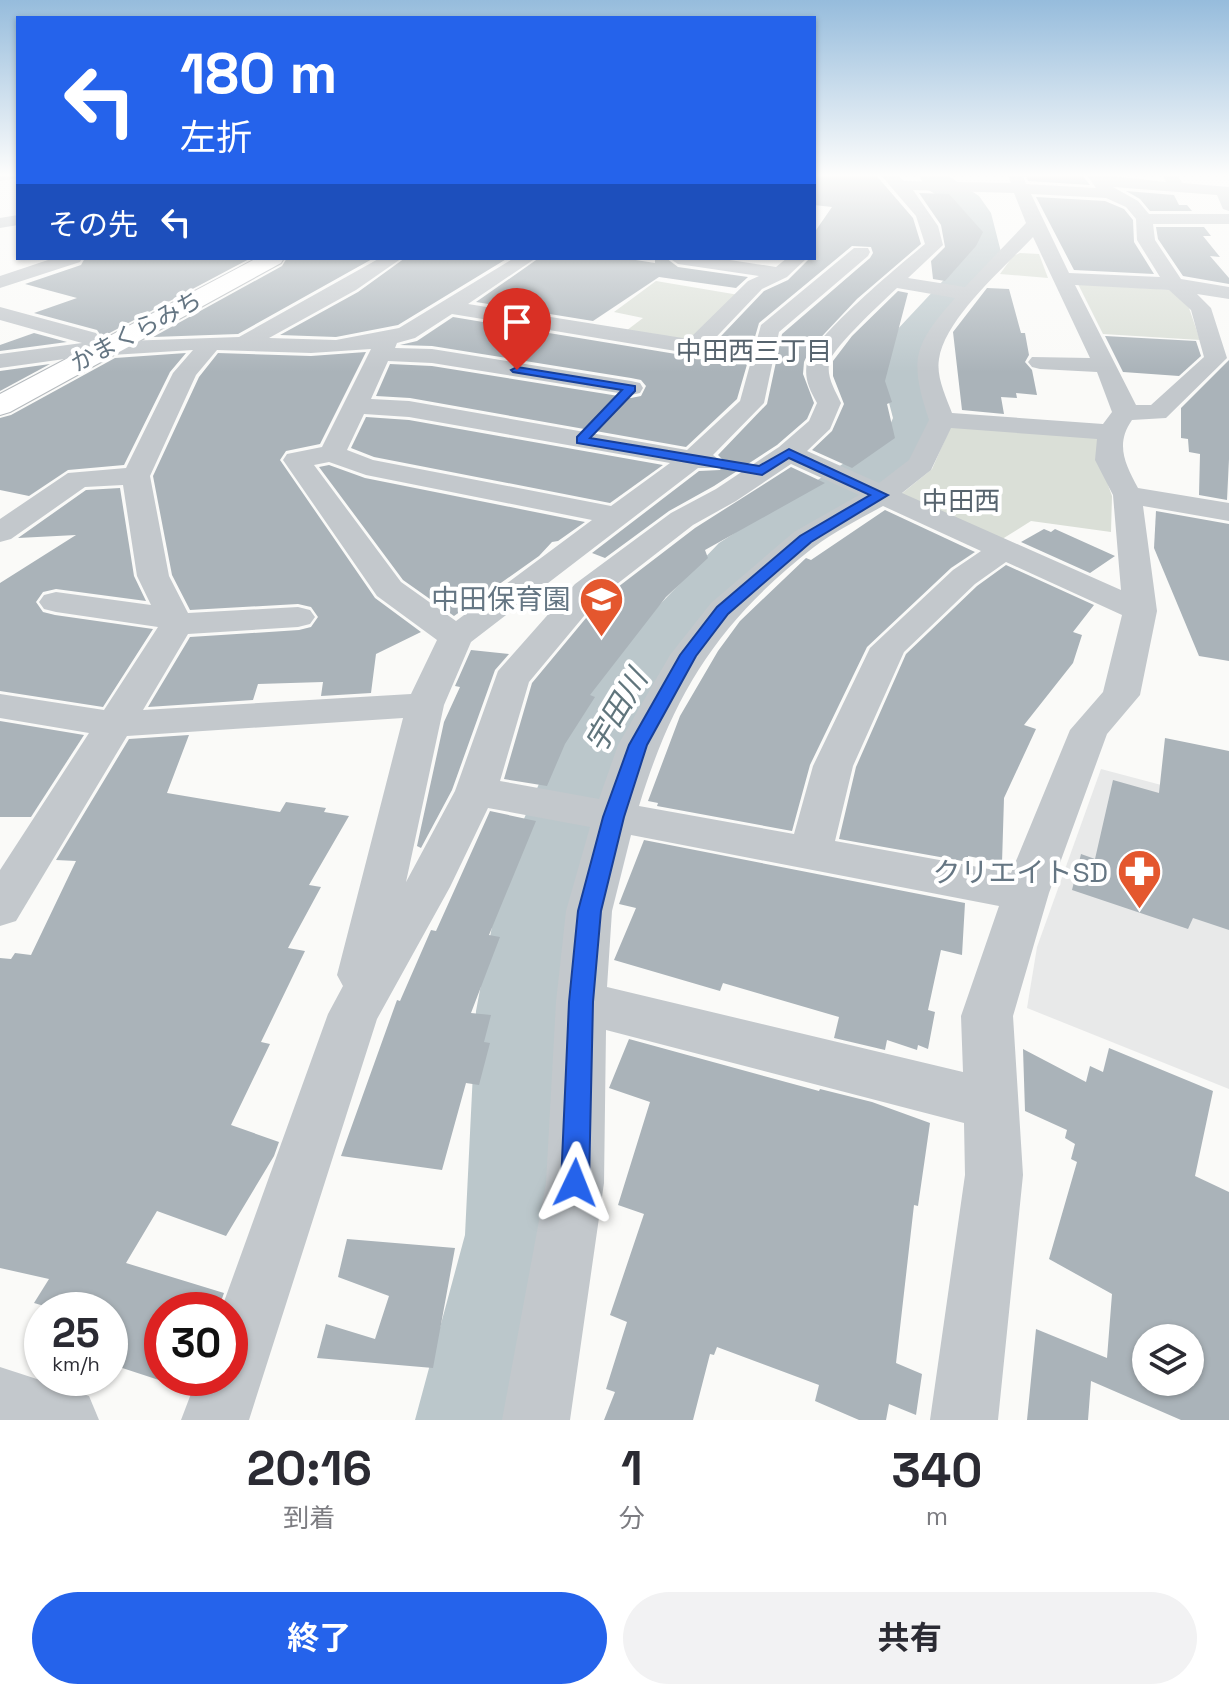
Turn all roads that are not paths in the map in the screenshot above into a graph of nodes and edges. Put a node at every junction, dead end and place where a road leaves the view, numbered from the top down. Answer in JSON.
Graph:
{"nodes":[{"id":1,"x":934,"y":239,"type":"edge"},
{"id":2,"x":1021,"y":239,"type":"edge"},
{"id":3,"x":1043,"y":239,"type":"edge"},
{"id":4,"x":1151,"y":239,"type":"edge"},
{"id":5,"x":1011,"y":251,"type":"junction"},
{"id":6,"x":1051,"y":253,"type":"junction"},
{"id":7,"x":920,"y":258,"type":"junction"},
{"id":8,"x":67,"y":260,"type":"edge"},
{"id":9,"x":269,"y":260,"type":"edge"},
{"id":10,"x":390,"y":260,"type":"edge"},
{"id":11,"x":524,"y":260,"type":"edge"},
{"id":12,"x":692,"y":260,"type":"edge"},
{"id":13,"x":796,"y":260,"type":"edge"},
{"id":14,"x":780,"y":273,"type":"junction"},
{"id":15,"x":1064,"y":279,"type":"junction"},
{"id":16,"x":0,"y":282,"type":"edge"},
{"id":17,"x":894,"y":282,"type":"junction"},
{"id":18,"x":1174,"y":284,"type":"junction"},
{"id":19,"x":1229,"y":293,"type":"edge"},
{"id":20,"x":970,"y":294,"type":"junction"},
{"id":21,"x":450,"y":307,"type":"junction"},
{"id":22,"x":0,"y":313,"type":"edge"},
{"id":23,"x":721,"y":317,"type":"junction"},
{"id":24,"x":769,"y":330,"type":"junction"},
{"id":25,"x":97,"y":342,"type":"junction"},
{"id":26,"x":227,"y":343,"type":"junction"},
{"id":27,"x":672,"y":344,"type":"junction"},
{"id":28,"x":385,"y":347,"type":"junction"},
{"id":29,"x":0,"y":361,"type":"edge"},
{"id":30,"x":1040,"y":362,"type":"dead end"},
{"id":31,"x":1106,"y":366,"type":"junction"},
{"id":32,"x":631,"y":388,"type":"junction"},
{"id":33,"x":0,"y":406,"type":"edge"},
{"id":34,"x":357,"y":406,"type":"junction"},
{"id":35,"x":942,"y":420,"type":"junction"},
{"id":36,"x":1118,"y":422,"type":"junction"},
{"id":37,"x":581,"y":440,"type":"junction"},
{"id":38,"x":332,"y":453,"type":"junction"},
{"id":39,"x":693,"y":459,"type":"junction"},
{"id":40,"x":775,"y":462,"type":"junction"},
{"id":41,"x":136,"y":476,"type":"junction"},
{"id":42,"x":881,"y":495,"type":"junction"},
{"id":43,"x":1127,"y":495,"type":"junction"},
{"id":44,"x":1229,"y":512,"type":"edge"},
{"id":45,"x":615,"y":516,"type":"junction"},
{"id":46,"x":0,"y":533,"type":"edge"},
{"id":47,"x":1003,"y":550,"type":"junction"},
{"id":48,"x":56,"y":602,"type":"dead end"},
{"id":49,"x":1140,"y":611,"type":"junction"},
{"id":50,"x":298,"y":617,"type":"dead end"},
{"id":51,"x":176,"y":621,"type":"junction"},
{"id":52,"x":456,"y":637,"type":"junction"},
{"id":53,"x":425,"y":705,"type":"junction"},
{"id":54,"x":0,"y":706,"type":"edge"},
{"id":55,"x":113,"y":724,"type":"junction"},
{"id":56,"x":476,"y":791,"type":"junction"},
{"id":57,"x":614,"y":817,"type":"junction"},
{"id":58,"x":810,"y":854,"type":"junction"},
{"id":59,"x":1026,"y":893,"type":"junction"},
{"id":60,"x":0,"y":908,"type":"edge"},
{"id":61,"x":581,"y":1002,"type":"junction"},
{"id":62,"x":353,"y":1014,"type":"junction"},
{"id":63,"x":992,"y":1105,"type":"junction"},
{"id":64,"x":248,"y":1324,"type":"edge"},
{"id":65,"x":223,"y":1396,"type":"edge"},
{"id":66,"x":0,"y":1401,"type":"edge"},
{"id":67,"x":65,"y":1420,"type":"edge"},
{"id":68,"x":215,"y":1420,"type":"edge"},
{"id":69,"x":536,"y":1420,"type":"edge"},
{"id":70,"x":964,"y":1420,"type":"edge"}],
"edges":[{"from":1,"to":7,"type":"street"},
{"from":2,"to":5,"type":"street"},
{"from":3,"to":6,"type":"street"},
{"from":4,"to":18,"type":"street"},
{"from":5,"to":6,"type":"street"},
{"from":5,"to":20,"type":"street"},
{"from":6,"to":15,"type":"street"},
{"from":7,"to":17,"type":"street"},
{"from":7,"to":24,"type":"street"},
{"from":8,"to":16,"type":"street"},
{"from":9,"to":25,"type":"main road","name":"かまくらみち"},
{"from":10,"to":26,"type":"street"},
{"from":11,"to":21,"type":"street"},
{"from":12,"to":14,"type":"street"},
{"from":13,"to":14,"type":"street"},
{"from":14,"to":23,"type":"street"},
{"from":15,"to":18,"type":"street"},
{"from":15,"to":31,"type":"street"},
{"from":17,"to":20,"type":"street"},
{"from":17,"to":40,"type":"street"},
{"from":18,"to":19,"type":"street"},
{"from":18,"to":36,"type":"street"},
{"from":20,"to":35,"type":"street"},
{"from":21,"to":27,"type":"street"},
{"from":21,"to":28,"type":"street"},
{"from":22,"to":25,"type":"street"},
{"from":23,"to":24,"type":"street"},
{"from":23,"to":27,"type":"street"},
{"from":24,"to":39,"type":"street"},
{"from":25,"to":26,"type":"street"},
{"from":25,"to":29,"type":"street"},
{"from":25,"to":33,"type":"main road","name":"かまくらみち"},
{"from":26,"to":28,"type":"street"},
{"from":26,"to":41,"type":"street"},
{"from":27,"to":32,"type":"street"},
{"from":28,"to":32,"type":"street"},
{"from":28,"to":34,"type":"street"},
{"from":30,"to":31,"type":"street"},
{"from":31,"to":36,"type":"street"},
{"from":32,"to":37,"type":"street"},
{"from":34,"to":37,"type":"street"},
{"from":34,"to":38,"type":"street"},
{"from":35,"to":36,"type":"street"},
{"from":35,"to":42,"type":"street"},
{"from":36,"to":43,"type":"street"},
{"from":37,"to":39,"type":"street"},
{"from":38,"to":45,"type":"street"},
{"from":38,"to":52,"type":"street"},
{"from":39,"to":40,"type":"street"},
{"from":39,"to":45,"type":"street"},
{"from":40,"to":42,"type":"street"},
{"from":40,"to":56,"type":"street"},
{"from":41,"to":46,"type":"street"},
{"from":41,"to":51,"type":"street"},
{"from":42,"to":47,"type":"street"},
{"from":42,"to":57,"type":"street"},
{"from":43,"to":44,"type":"street"},
{"from":43,"to":49,"type":"street"},
{"from":45,"to":52,"type":"street"},
{"from":47,"to":49,"type":"street"},
{"from":47,"to":58,"type":"street"},
{"from":48,"to":51,"type":"street"},
{"from":49,"to":59,"type":"street"},
{"from":50,"to":51,"type":"street"},
{"from":51,"to":55,"type":"street"},
{"from":52,"to":53,"type":"street"},
{"from":53,"to":55,"type":"street"},
{"from":53,"to":62,"type":"street"},
{"from":54,"to":55,"type":"street"},
{"from":55,"to":60,"type":"street"},
{"from":56,"to":57,"type":"street"},
{"from":56,"to":62,"type":"street"},
{"from":57,"to":58,"type":"street"},
{"from":57,"to":61,"type":"street"},
{"from":58,"to":59,"type":"street"},
{"from":59,"to":63,"type":"street"},
{"from":61,"to":63,"type":"street"},
{"from":61,"to":69,"type":"street"},
{"from":62,"to":64,"type":"street"},
{"from":63,"to":70,"type":"street"},
{"from":65,"to":68,"type":"street"},
{"from":66,"to":67,"type":"street"}]}
